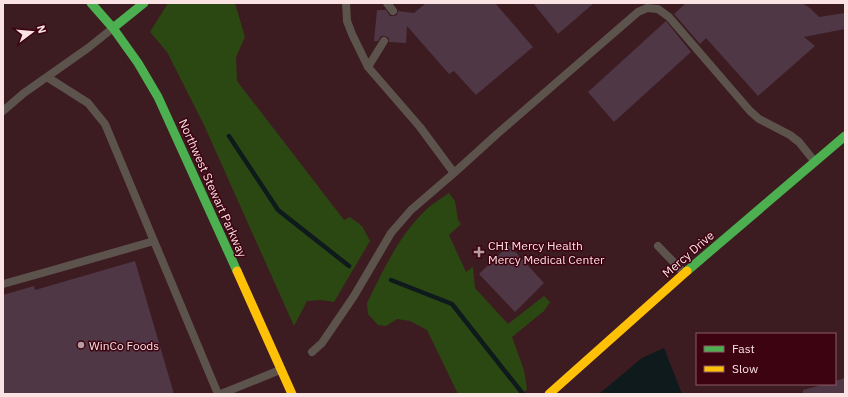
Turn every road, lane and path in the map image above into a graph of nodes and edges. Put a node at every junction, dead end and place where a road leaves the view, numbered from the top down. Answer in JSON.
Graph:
{"nodes":[{"id":1,"x":91,"y":3,"type":"edge"},
{"id":2,"x":144,"y":3,"type":"edge"},
{"id":3,"x":344,"y":3,"type":"edge"},
{"id":4,"x":387,"y":3,"type":"edge"},
{"id":5,"x":393,"y":11,"type":"dead end"},
{"id":6,"x":113,"y":28,"type":"junction"},
{"id":7,"x":384,"y":41,"type":"dead end"},
{"id":8,"x":368,"y":67,"type":"junction"},
{"id":9,"x":47,"y":77,"type":"junction"},
{"id":10,"x":3,"y":112,"type":"edge"},
{"id":11,"x":845,"y":136,"type":"edge"},
{"id":12,"x":815,"y":162,"type":"junction"},
{"id":13,"x":454,"y":173,"type":"junction"},
{"id":14,"x":154,"y":240,"type":"junction"},
{"id":15,"x":658,"y":246,"type":"dead end"},
{"id":16,"x":684,"y":273,"type":"junction"},
{"id":17,"x":3,"y":284,"type":"edge"},
{"id":18,"x":312,"y":352,"type":"dead end"},
{"id":19,"x":281,"y":370,"type":"junction"},
{"id":20,"x":219,"y":394,"type":"edge"},
{"id":21,"x":292,"y":394,"type":"edge"},
{"id":22,"x":549,"y":394,"type":"edge"}],
"edges":[{"from":1,"to":6,"type":"main road","name":"Northwest Stewart Parkway"},
{"from":2,"to":6,"type":"main road"},
{"from":3,"to":8,"type":"lane"},
{"from":4,"to":5,"type":"lane"},
{"from":6,"to":9,"type":"lane"},
{"from":6,"to":19,"type":"main road","name":"Northwest Stewart Parkway"},
{"from":7,"to":8,"type":"lane"},
{"from":8,"to":13,"type":"lane"},
{"from":9,"to":10,"type":"lane"},
{"from":9,"to":14,"type":"lane"},
{"from":11,"to":12,"type":"main road","name":"Mercy Drive"},
{"from":12,"to":13,"type":"lane"},
{"from":12,"to":16,"type":"main road","name":"Mercy Drive"},
{"from":13,"to":18,"type":"lane"},
{"from":14,"to":17,"type":"lane"},
{"from":14,"to":20,"type":"lane"},
{"from":15,"to":16,"type":"lane"},
{"from":16,"to":22,"type":"main road","name":"Mercy Drive"},
{"from":19,"to":20,"type":"lane"},
{"from":19,"to":21,"type":"main road","name":"Northwest Stewart Parkway"}]}
